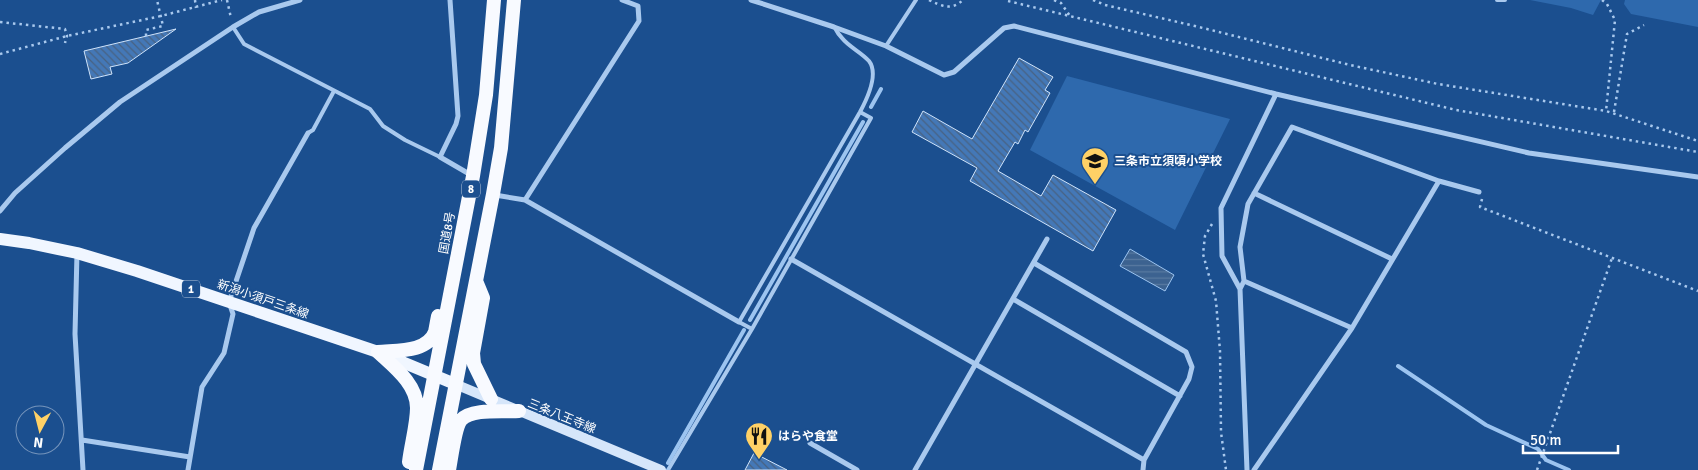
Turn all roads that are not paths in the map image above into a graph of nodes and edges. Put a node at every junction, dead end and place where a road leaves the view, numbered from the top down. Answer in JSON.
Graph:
{"nodes":[{"id":1,"x":300,"y":0,"type":"edge"},
{"id":2,"x":450,"y":0,"type":"edge"},
{"id":3,"x":494,"y":0,"type":"edge"},
{"id":4,"x":514,"y":0,"type":"edge"},
{"id":5,"x":622,"y":0,"type":"edge"},
{"id":6,"x":751,"y":0,"type":"edge"},
{"id":7,"x":916,"y":0,"type":"edge"},
{"id":8,"x":1497,"y":0,"type":"edge"},
{"id":9,"x":1505,"y":0,"type":"edge"},
{"id":10,"x":233,"y":27,"type":"junction"},
{"id":11,"x":834,"y":27,"type":"junction"},
{"id":12,"x":886,"y":46,"type":"junction"},
{"id":13,"x":334,"y":91,"type":"junction"},
{"id":14,"x":1276,"y":94,"type":"junction"},
{"id":15,"x":860,"y":112,"type":"junction"},
{"id":16,"x":308,"y":133,"type":"joint"},
{"id":17,"x":440,"y":157,"type":"junction"},
{"id":18,"x":473,"y":176,"type":"junction"},
{"id":19,"x":1698,"y":177,"type":"edge"},
{"id":20,"x":1439,"y":181,"type":"junction"},
{"id":21,"x":1479,"y":192,"type":"road end"},
{"id":22,"x":1254,"y":193,"type":"junction"},
{"id":23,"x":493,"y":194,"type":"junction"},
{"id":24,"x":524,"y":200,"type":"junction"},
{"id":25,"x":0,"y":211,"type":"edge"},
{"id":26,"x":0,"y":239,"type":"edge"},
{"id":27,"x":1047,"y":239,"type":"dead end"},
{"id":28,"x":460,"y":248,"type":"junction"},
{"id":29,"x":77,"y":253,"type":"junction"},
{"id":30,"x":791,"y":259,"type":"junction"},
{"id":31,"x":1392,"y":259,"type":"junction"},
{"id":32,"x":1034,"y":263,"type":"junction"},
{"id":33,"x":476,"y":281,"type":"junction"},
{"id":34,"x":1244,"y":281,"type":"junction"},
{"id":35,"x":1240,"y":289,"type":"junction"},
{"id":36,"x":1013,"y":299,"type":"junction"},
{"id":37,"x":229,"y":302,"type":"junction"},
{"id":38,"x":739,"y":322,"type":"junction"},
{"id":39,"x":1352,"y":328,"type":"junction"},
{"id":40,"x":752,"y":329,"type":"junction"},
{"id":41,"x":378,"y":352,"type":"junction"},
{"id":42,"x":977,"y":363,"type":"junction"},
{"id":43,"x":435,"y":376,"type":"junction"},
{"id":44,"x":455,"y":384,"type":"junction"},
{"id":45,"x":1180,"y":396,"type":"junction"},
{"id":46,"x":491,"y":399,"type":"junction"},
{"id":47,"x":519,"y":412,"type":"junction"},
{"id":48,"x":82,"y":440,"type":"junction"},
{"id":49,"x":810,"y":443,"type":"dead end"},
{"id":50,"x":190,"y":458,"type":"junction"},
{"id":51,"x":1144,"y":460,"type":"junction"},
{"id":52,"x":917,"y":469,"type":"edge"},
{"id":53,"x":84,"y":470,"type":"edge"},
{"id":54,"x":188,"y":470,"type":"edge"},
{"id":55,"x":409,"y":470,"type":"edge"},
{"id":56,"x":416,"y":470,"type":"edge"},
{"id":57,"x":439,"y":470,"type":"edge"},
{"id":58,"x":450,"y":470,"type":"edge"},
{"id":59,"x":661,"y":470,"type":"edge"},
{"id":60,"x":668,"y":470,"type":"edge"},
{"id":61,"x":858,"y":470,"type":"edge"},
{"id":62,"x":1143,"y":470,"type":"edge"},
{"id":63,"x":1247,"y":470,"type":"edge"},
{"id":64,"x":1254,"y":470,"type":"edge"}],
"edges":[{"from":1,"to":10,"type":"street"},
{"from":2,"to":17,"type":"street"},
{"from":3,"to":18,"type":"highway","name":"国道8号","number":"8"},
{"from":4,"to":23,"type":"highway","number":"8"},
{"from":5,"to":24,"type":"street"},
{"from":6,"to":11,"type":"street"},
{"from":7,"to":12,"type":"lane"},
{"from":8,"to":9,"type":"lane"},
{"from":10,"to":13,"type":"lane"},
{"from":10,"to":25,"type":"street"},
{"from":11,"to":12,"type":"street"},
{"from":11,"to":15,"type":"lane"},
{"from":12,"to":14,"type":"street"},
{"from":13,"to":16,"type":"lane"},
{"from":13,"to":17,"type":"lane"},
{"from":14,"to":19,"type":"street"},
{"from":14,"to":35,"type":"street"},
{"from":15,"to":30,"type":"lane"},
{"from":15,"to":38,"type":"lane"},
{"from":16,"to":37,"type":"street"},
{"from":17,"to":18,"type":"street"},
{"from":18,"to":28,"type":"highway","name":"国道8号","number":"8"},
{"from":20,"to":21,"type":"street"},
{"from":20,"to":22,"type":"street"},
{"from":20,"to":31,"type":"street"},
{"from":22,"to":31,"type":"street"},
{"from":22,"to":34,"type":"street"},
{"from":23,"to":24,"type":"street"},
{"from":23,"to":33,"type":"highway","number":"8"},
{"from":24,"to":38,"type":"street"},
{"from":26,"to":29,"type":"main road","name":"新潟小須戸三条線","number":"1"},
{"from":27,"to":32,"type":"street"},
{"from":28,"to":41,"type":"highway"},
{"from":28,"to":43,"type":"highway","name":"国道8号","number":"8"},
{"from":29,"to":37,"type":"main road","name":"新潟小須戸三条線","number":"1"},
{"from":29,"to":48,"type":"street"},
{"from":30,"to":40,"type":"lane"},
{"from":30,"to":42,"type":"street"},
{"from":31,"to":39,"type":"street"},
{"from":32,"to":36,"type":"street"},
{"from":32,"to":45,"type":"street"},
{"from":33,"to":44,"type":"highway","number":"8"},
{"from":33,"to":46,"type":"highway"},
{"from":34,"to":35,"type":"street"},
{"from":34,"to":39,"type":"street"},
{"from":35,"to":63,"type":"street"},
{"from":36,"to":42,"type":"street"},
{"from":36,"to":45,"type":"street"},
{"from":37,"to":41,"type":"main road","name":"新潟小須戸三条線","number":"1"},
{"from":37,"to":50,"type":"street"},
{"from":38,"to":40,"type":"lane"},
{"from":39,"to":64,"type":"street"},
{"from":40,"to":60,"type":"lane"},
{"from":41,"to":43,"type":"main road","name":"新潟小須戸三条線","number":"1"},
{"from":41,"to":55,"type":"highway"},
{"from":42,"to":51,"type":"street"},
{"from":42,"to":52,"type":"street"},
{"from":43,"to":44,"type":"main road","name":"新潟小須戸三条線","number":"1"},
{"from":43,"to":56,"type":"highway","name":"国道8号","number":"8"},
{"from":44,"to":46,"type":"main road","name":"三条八王寺線"},
{"from":44,"to":57,"type":"highway","number":"8"},
{"from":45,"to":51,"type":"street"},
{"from":46,"to":47,"type":"main road","name":"三条八王寺線"},
{"from":47,"to":58,"type":"highway"},
{"from":47,"to":59,"type":"main road","name":"三条八王寺線"},
{"from":48,"to":50,"type":"street"},
{"from":48,"to":53,"type":"street"},
{"from":49,"to":61,"type":"street"},
{"from":50,"to":54,"type":"street"},
{"from":51,"to":62,"type":"street"}]}
